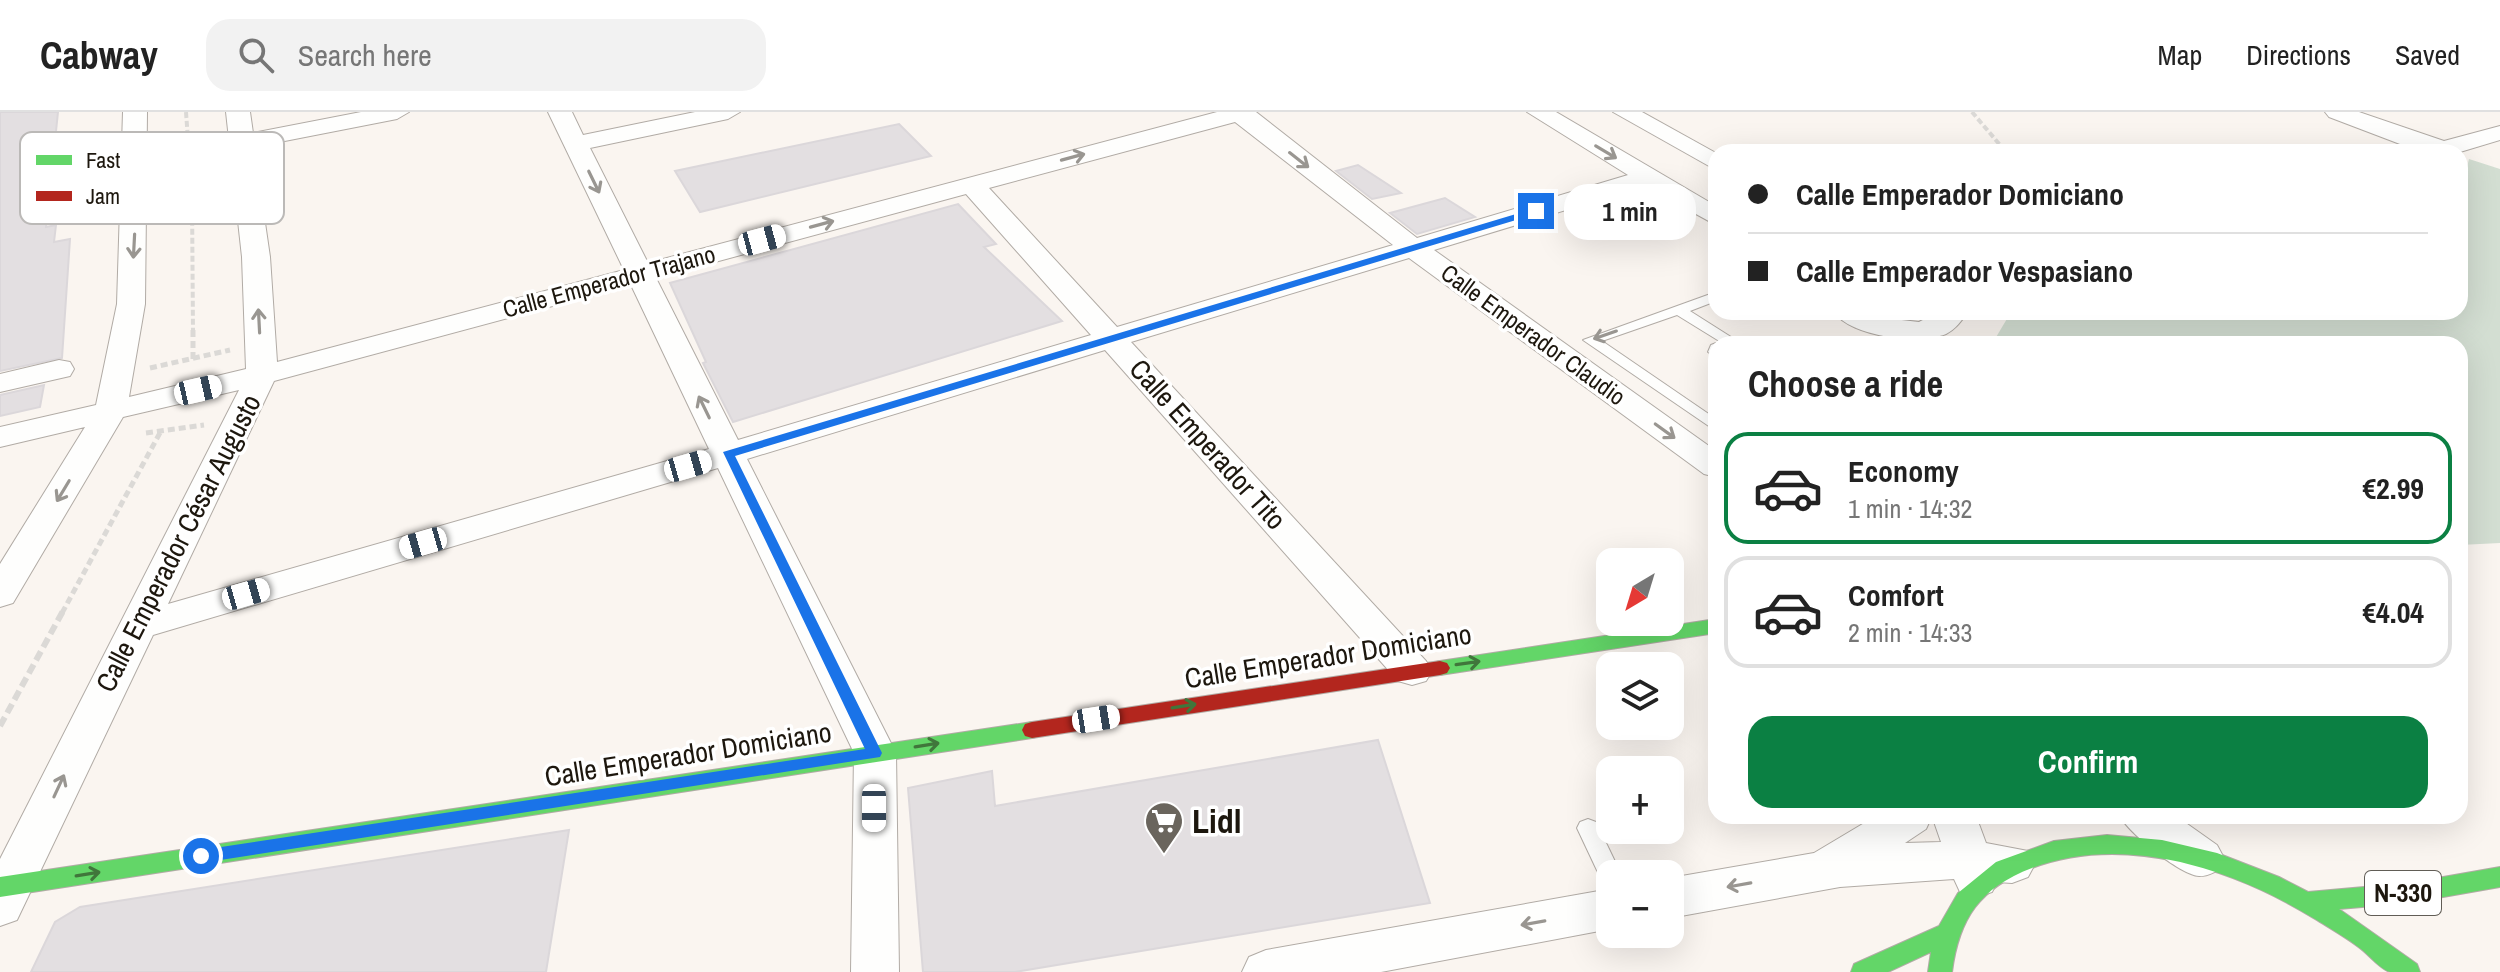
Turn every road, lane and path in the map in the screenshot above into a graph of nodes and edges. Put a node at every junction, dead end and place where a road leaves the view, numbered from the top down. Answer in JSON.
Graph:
{"nodes":[{"id":1,"x":135,"y":112,"type":"edge"},
{"id":2,"x":186,"y":112,"type":"edge"},
{"id":3,"x":397,"y":112,"type":"edge"},
{"id":4,"x":560,"y":112,"type":"edge"},
{"id":5,"x":728,"y":112,"type":"edge"},
{"id":6,"x":1240,"y":112,"type":"edge"},
{"id":7,"x":1539,"y":112,"type":"edge"},
{"id":8,"x":1625,"y":112,"type":"edge"},
{"id":9,"x":1972,"y":112,"type":"edge"},
{"id":10,"x":2337,"y":112,"type":"edge"},
{"id":11,"x":240,"y":127,"type":"edge"},
{"id":12,"x":135,"y":132,"type":"edge"},
{"id":13,"x":187,"y":132,"type":"edge"},
{"id":14,"x":2500,"y":133,"type":"edge"},
{"id":15,"x":576,"y":144,"type":"junction"},
{"id":16,"x":1999,"y":144,"type":"edge"},
{"id":17,"x":2422,"y":144,"type":"edge"},
{"id":18,"x":2460,"y":144,"type":"edge"},
{"id":19,"x":1708,"y":159,"type":"edge"},
{"id":20,"x":1648,"y":177,"type":"junction"},
{"id":21,"x":971,"y":184,"type":"junction"},
{"id":22,"x":1708,"y":212,"type":"edge"},
{"id":23,"x":135,"y":224,"type":"edge"},
{"id":24,"x":192,"y":224,"type":"edge"},
{"id":25,"x":251,"y":224,"type":"edge"},
{"id":26,"x":1412,"y":247,"type":"junction"},
{"id":27,"x":638,"y":274,"type":"junction"},
{"id":28,"x":1708,"y":299,"type":"edge"},
{"id":29,"x":1679,"y":310,"type":"junction"},
{"id":30,"x":1866,"y":320,"type":"edge"},
{"id":31,"x":1950,"y":320,"type":"edge"},
{"id":32,"x":1111,"y":336,"type":"junction"},
{"id":33,"x":1711,"y":336,"type":"edge"},
{"id":34,"x":193,"y":359,"type":"junction"},
{"id":35,"x":261,"y":359,"type":"junction"},
{"id":36,"x":59,"y":369,"type":"dead end"},
{"id":37,"x":118,"y":376,"type":"junction"},
{"id":38,"x":0,"y":383,"type":"edge"},
{"id":39,"x":111,"y":411,"type":"junction"},
{"id":40,"x":239,"y":420,"type":"junction"},
{"id":41,"x":1708,"y":421,"type":"edge"},
{"id":42,"x":161,"y":431,"type":"junction"},
{"id":43,"x":0,"y":437,"type":"edge"},
{"id":44,"x":94,"y":440,"type":"junction"},
{"id":45,"x":728,"y":454,"type":"junction"},
{"id":46,"x":1708,"y":461,"type":"edge"},
{"id":47,"x":0,"y":594,"type":"edge"},
{"id":48,"x":135,"y":627,"type":"junction"},
{"id":49,"x":1708,"y":627,"type":"edge"},
{"id":50,"x":1412,"y":671,"type":"junction"},
{"id":51,"x":0,"y":726,"type":"edge"},
{"id":52,"x":875,"y":753,"type":"junction"},
{"id":53,"x":1898,"y":824,"type":"edge"},
{"id":54,"x":1959,"y":824,"type":"edge"},
{"id":55,"x":2153,"y":824,"type":"edge"},
{"id":56,"x":1588,"y":828,"type":"dead end"},
{"id":57,"x":1603,"y":860,"type":"edge"},
{"id":58,"x":2206,"y":861,"type":"junction"},
{"id":59,"x":1986,"y":869,"type":"junction"},
{"id":60,"x":1808,"y":873,"type":"junction"},
{"id":61,"x":2500,"y":877,"type":"edge"},
{"id":62,"x":4,"y":893,"type":"edge"},
{"id":63,"x":1684,"y":895,"type":"edge"},
{"id":64,"x":2306,"y":902,"type":"junction"},
{"id":65,"x":1596,"y":912,"type":"edge"},
{"id":66,"x":1945,"y":934,"type":"junction"},
{"id":67,"x":875,"y":972,"type":"edge"},
{"id":68,"x":1266,"y":972,"type":"edge"},
{"id":69,"x":1863,"y":972,"type":"edge"},
{"id":70,"x":1940,"y":972,"type":"edge"},
{"id":71,"x":2408,"y":972,"type":"edge"}],
"edges":[{"from":1,"to":12,"type":"street"},
{"from":2,"to":13,"type":"path"},
{"from":3,"to":11,"type":"street"},
{"from":4,"to":15,"type":"street"},
{"from":5,"to":15,"type":"street"},
{"from":21,"to":6,"type":"street","name":"Calle Emperador Trajano","one_way":true},
{"from":6,"to":26,"type":"street","name":"Calle Emperador Claudio","one_way":true},
{"from":7,"to":20,"type":"street","one_way":true},
{"from":8,"to":19,"type":"street"},
{"from":9,"to":16,"type":"path"},
{"from":10,"to":17,"type":"street"},
{"from":14,"to":18,"type":"street"},
{"from":15,"to":27,"type":"street","one_way":true},
{"from":20,"to":22,"type":"street"},
{"from":20,"to":26,"type":"street"},
{"from":27,"to":21,"type":"street","name":"Calle Emperador Trajano","one_way":true},
{"from":21,"to":32,"type":"street","name":"Calle Emperador Tito"},
{"from":23,"to":37,"type":"street","one_way":true},
{"from":24,"to":34,"type":"path"},
{"from":35,"to":25,"type":"street","one_way":true},
{"from":26,"to":32,"type":"street"},
{"from":26,"to":46,"type":"street","name":"Calle Emperador Claudio","one_way":true},
{"from":27,"to":35,"type":"street","name":"Calle Emperador Trajano"},
{"from":45,"to":27,"type":"street","one_way":true},
{"from":28,"to":29,"type":"lane"},
{"from":29,"to":33,"type":"lane"},
{"from":29,"to":41,"type":"lane","one_way":true},
{"from":30,"to":31,"type":"street"},
{"from":32,"to":45,"type":"street"},
{"from":32,"to":50,"type":"street","name":"Calle Emperador Tito"},
{"from":34,"to":35,"type":"path"},
{"from":34,"to":37,"type":"path"},
{"from":35,"to":39,"type":"street","name":"Calle Emperador Trajano"},
{"from":35,"to":40,"type":"street","name":"Calle Emperador César Augusto"},
{"from":36,"to":38,"type":"street"},
{"from":37,"to":39,"type":"street"},
{"from":39,"to":43,"type":"street","name":"Calle Emperador Trajano"},
{"from":39,"to":44,"type":"street"},
{"from":40,"to":42,"type":"path"},
{"from":40,"to":48,"type":"street","name":"Calle Emperador César Augusto"},
{"from":42,"to":44,"type":"path"},
{"from":42,"to":51,"type":"path"},
{"from":44,"to":47,"type":"street","one_way":true},
{"from":45,"to":48,"type":"street"},
{"from":45,"to":52,"type":"street"},
{"from":62,"to":48,"type":"street","name":"Calle Emperador César Augusto","one_way":true},
{"from":50,"to":49,"type":"main road","name":"Calle Emperador Domiciano","one_way":true},
{"from":52,"to":50,"type":"main road","name":"Calle Emperador Domiciano","one_way":true},
{"from":62,"to":52,"type":"main road","name":"Calle Emperador Domiciano","one_way":true},
{"from":52,"to":67,"type":"street"},
{"from":53,"to":60,"type":"street"},
{"from":54,"to":59,"type":"street"},
{"from":55,"to":58,"type":"street"},
{"from":56,"to":57,"type":"lane"},
{"from":58,"to":59,"type":"main road","number":"N-330"},
{"from":58,"to":64,"type":"main road","number":"N-330"},
{"from":59,"to":60,"type":"street"},
{"from":59,"to":66,"type":"main road"},
{"from":60,"to":63,"type":"street","one_way":true},
{"from":61,"to":64,"type":"main road","number":"N-330"},
{"from":64,"to":71,"type":"main road","number":"N-330"},
{"from":65,"to":68,"type":"street","one_way":true},
{"from":66,"to":69,"type":"main road"},
{"from":66,"to":70,"type":"main road"}]}
